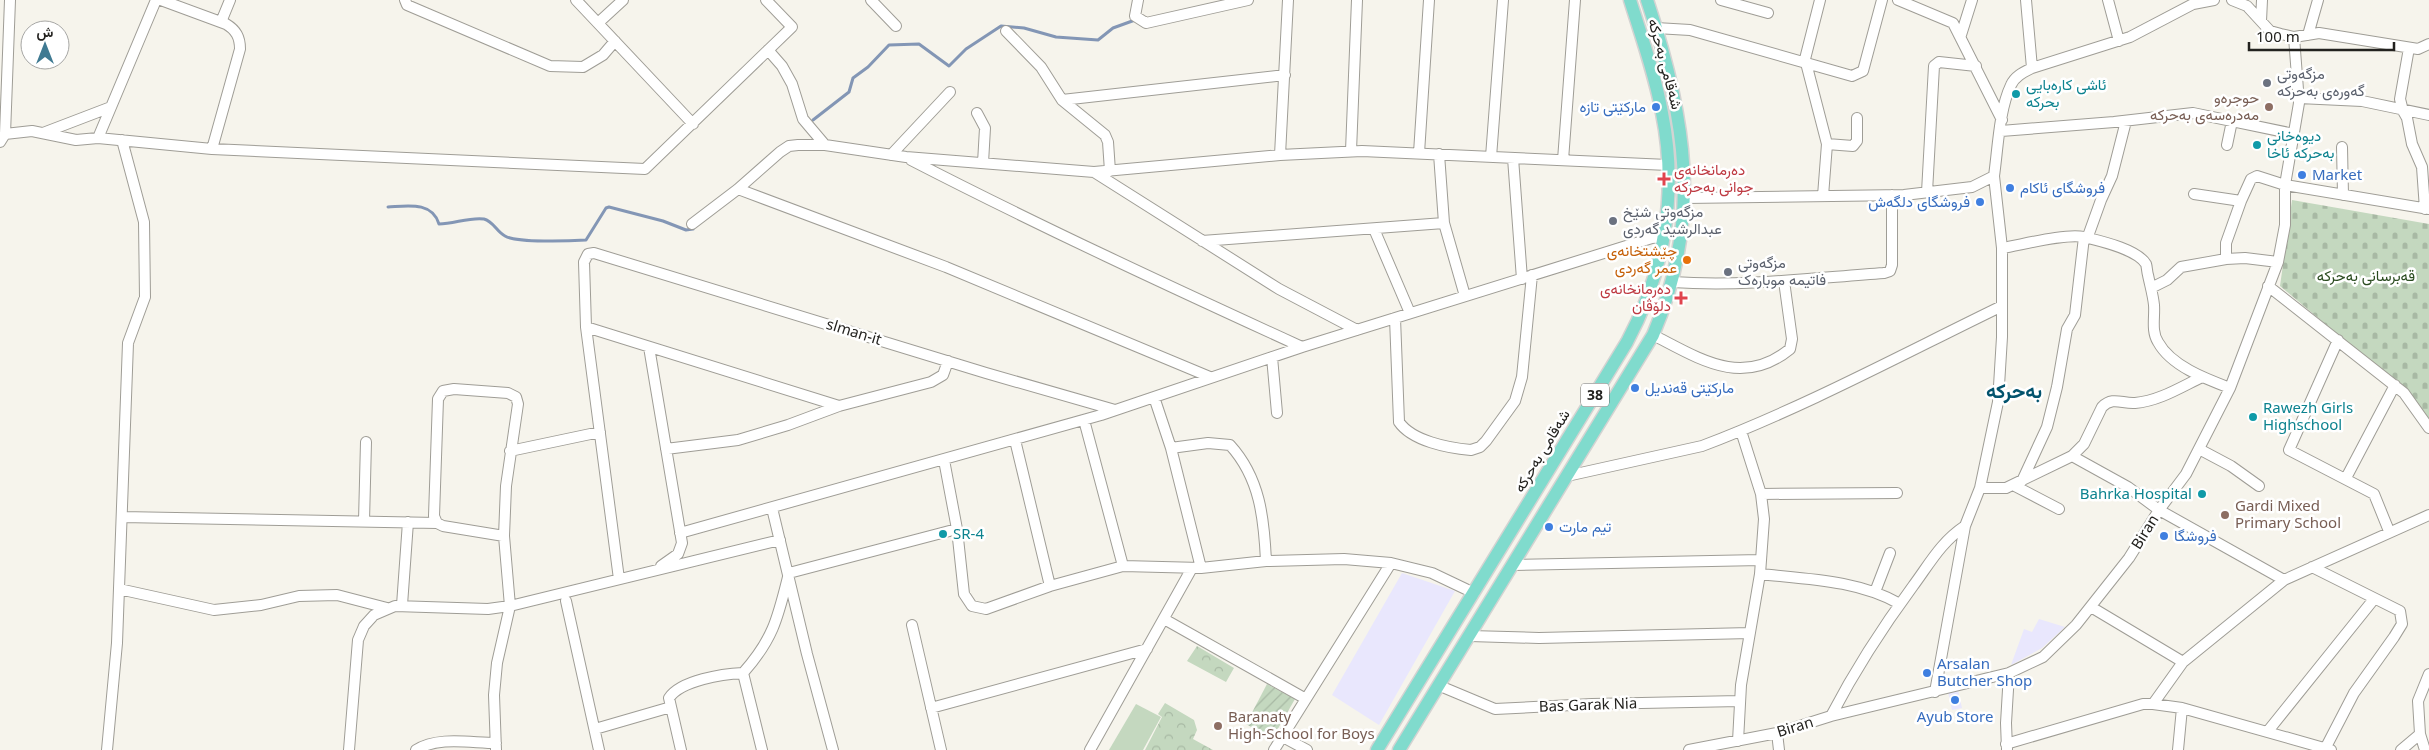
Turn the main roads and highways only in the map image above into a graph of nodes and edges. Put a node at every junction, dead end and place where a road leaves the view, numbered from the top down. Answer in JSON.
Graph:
{"nodes":[{"id":1,"x":1629,"y":0,"type":"edge"},
{"id":2,"x":1646,"y":0,"type":"edge"},
{"id":3,"x":1668,"y":78,"type":"junction"},
{"id":4,"x":1655,"y":82,"type":"junction"},
{"id":5,"x":1681,"y":133,"type":"junction"},
{"id":6,"x":1665,"y":134,"type":"junction"},
{"id":7,"x":1377,"y":750,"type":"edge"},
{"id":8,"x":1399,"y":750,"type":"edge"}],
"edges":[{"from":1,"to":4,"type":"main road","name":"شەقامی بەحرکە","number":"38"},
{"from":2,"to":3,"type":"main road","name":"شەقامی بەحرکە","number":"38"},
{"from":3,"to":4,"type":"main road"},
{"from":3,"to":5,"type":"main road","name":"شەقامی بەحرکە","number":"38"},
{"from":4,"to":6,"type":"main road","name":"شەقامی بەحرکە","number":"38"},
{"from":5,"to":6,"type":"main road"},
{"from":5,"to":8,"type":"main road","name":"شەقامی بەحرکە","number":"38"},
{"from":6,"to":7,"type":"main road","name":"شەقامی بەحرکە","number":"38"}]}
